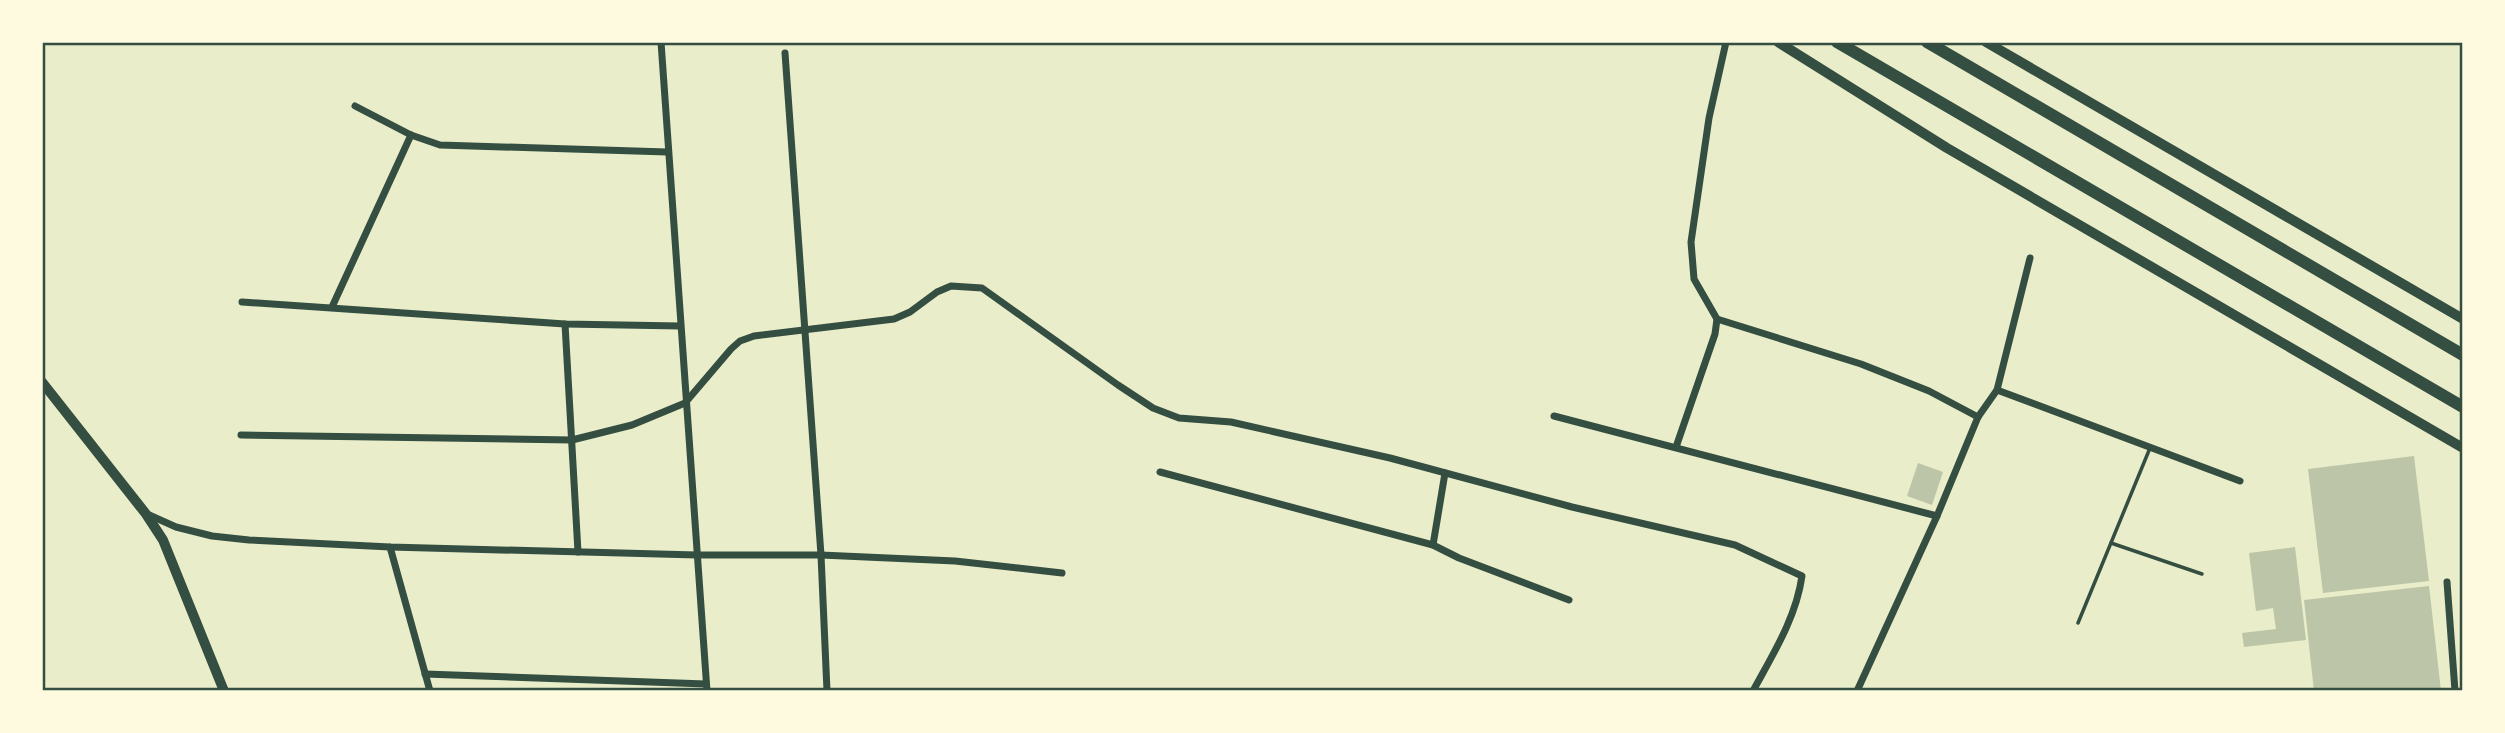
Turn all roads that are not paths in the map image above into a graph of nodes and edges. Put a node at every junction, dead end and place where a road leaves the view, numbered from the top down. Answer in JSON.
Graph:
{"nodes":[{"id":1,"x":661,"y":42,"type":"edge"},
{"id":2,"x":1726,"y":42,"type":"edge"},
{"id":3,"x":1778,"y":42,"type":"edge"},
{"id":4,"x":1837,"y":42,"type":"edge"},
{"id":5,"x":1927,"y":42,"type":"edge"},
{"id":6,"x":1986,"y":42,"type":"edge"},
{"id":7,"x":785,"y":53,"type":"dead end"},
{"id":8,"x":355,"y":106,"type":"dead end"},
{"id":9,"x":411,"y":135,"type":"junction"},
{"id":10,"x":667,"y":152,"type":"junction"},
{"id":11,"x":2030,"y":258,"type":"dead end"},
{"id":12,"x":242,"y":302,"type":"dead end"},
{"id":13,"x":332,"y":307,"type":"junction"},
{"id":14,"x":1717,"y":319,"type":"junction"},
{"id":15,"x":2463,"y":319,"type":"edge"},
{"id":16,"x":565,"y":324,"type":"junction"},
{"id":17,"x":680,"y":326,"type":"junction"},
{"id":18,"x":805,"y":329,"type":"junction"},
{"id":19,"x":2463,"y":355,"type":"edge"},
{"id":20,"x":42,"y":382,"type":"edge"},
{"id":21,"x":1997,"y":390,"type":"junction"},
{"id":22,"x":685,"y":403,"type":"junction"},
{"id":23,"x":2463,"y":407,"type":"edge"},
{"id":24,"x":1554,"y":416,"type":"dead end"},
{"id":25,"x":1978,"y":417,"type":"junction"},
{"id":26,"x":241,"y":435,"type":"dead end"},
{"id":27,"x":572,"y":440,"type":"junction"},
{"id":28,"x":1676,"y":447,"type":"junction"},
{"id":29,"x":2150,"y":448,"type":"junction"},
{"id":30,"x":2463,"y":448,"type":"edge"},
{"id":31,"x":1160,"y":472,"type":"dead end"},
{"id":32,"x":1444,"y":473,"type":"junction"},
{"id":33,"x":2240,"y":481,"type":"dead end"},
{"id":34,"x":146,"y":514,"type":"junction"},
{"id":35,"x":1937,"y":516,"type":"junction"},
{"id":36,"x":2111,"y":543,"type":"junction"},
{"id":37,"x":1433,"y":545,"type":"junction"},
{"id":38,"x":390,"y":547,"type":"junction"},
{"id":39,"x":578,"y":552,"type":"junction"},
{"id":40,"x":696,"y":555,"type":"junction"},
{"id":41,"x":821,"y":555,"type":"junction"},
{"id":42,"x":1062,"y":573,"type":"dead end"},
{"id":43,"x":2202,"y":574,"type":"dead end"},
{"id":44,"x":2447,"y":582,"type":"dead end"},
{"id":45,"x":1569,"y":600,"type":"dead end"},
{"id":46,"x":2078,"y":623,"type":"dead end"},
{"id":47,"x":425,"y":674,"type":"junction"},
{"id":48,"x":707,"y":687,"type":"edge"},
{"id":49,"x":224,"y":691,"type":"edge"},
{"id":50,"x":430,"y":691,"type":"edge"},
{"id":51,"x":827,"y":691,"type":"edge"},
{"id":52,"x":1753,"y":691,"type":"edge"},
{"id":53,"x":1857,"y":691,"type":"edge"},
{"id":54,"x":2455,"y":691,"type":"edge"}],
"edges":[{"from":1,"to":10,"type":"street"},
{"from":2,"to":14,"type":"street"},
{"from":3,"to":30,"type":"street"},
{"from":4,"to":23,"type":"highway"},
{"from":5,"to":19,"type":"highway"},
{"from":6,"to":15,"type":"street"},
{"from":7,"to":18,"type":"street"},
{"from":8,"to":9,"type":"street"},
{"from":9,"to":10,"type":"street"},
{"from":9,"to":13,"type":"street"},
{"from":10,"to":17,"type":"street"},
{"from":11,"to":21,"type":"street"},
{"from":12,"to":13,"type":"street"},
{"from":13,"to":16,"type":"street"},
{"from":14,"to":25,"type":"street"},
{"from":14,"to":28,"type":"street"},
{"from":16,"to":17,"type":"street"},
{"from":16,"to":27,"type":"street"},
{"from":17,"to":22,"type":"street"},
{"from":18,"to":22,"type":"street"},
{"from":18,"to":32,"type":"street"},
{"from":18,"to":41,"type":"street"},
{"from":20,"to":34,"type":"main road"},
{"from":21,"to":25,"type":"street"},
{"from":21,"to":29,"type":"street"},
{"from":22,"to":27,"type":"street"},
{"from":22,"to":40,"type":"street"},
{"from":24,"to":28,"type":"street"},
{"from":25,"to":35,"type":"street"},
{"from":26,"to":27,"type":"street"},
{"from":27,"to":39,"type":"street"},
{"from":28,"to":35,"type":"street"},
{"from":29,"to":33,"type":"street"},
{"from":29,"to":36,"type":"lane"},
{"from":31,"to":37,"type":"street"},
{"from":32,"to":37,"type":"street"},
{"from":32,"to":52,"type":"street"},
{"from":34,"to":38,"type":"street"},
{"from":34,"to":49,"type":"main road"},
{"from":35,"to":53,"type":"street"},
{"from":36,"to":43,"type":"lane"},
{"from":36,"to":46,"type":"lane"},
{"from":37,"to":45,"type":"street"},
{"from":38,"to":39,"type":"street"},
{"from":38,"to":47,"type":"street"},
{"from":39,"to":40,"type":"street"},
{"from":40,"to":41,"type":"street"},
{"from":40,"to":48,"type":"street"},
{"from":41,"to":42,"type":"street"},
{"from":41,"to":51,"type":"street"},
{"from":44,"to":54,"type":"street"},
{"from":47,"to":48,"type":"street"},
{"from":47,"to":50,"type":"street"}]}
